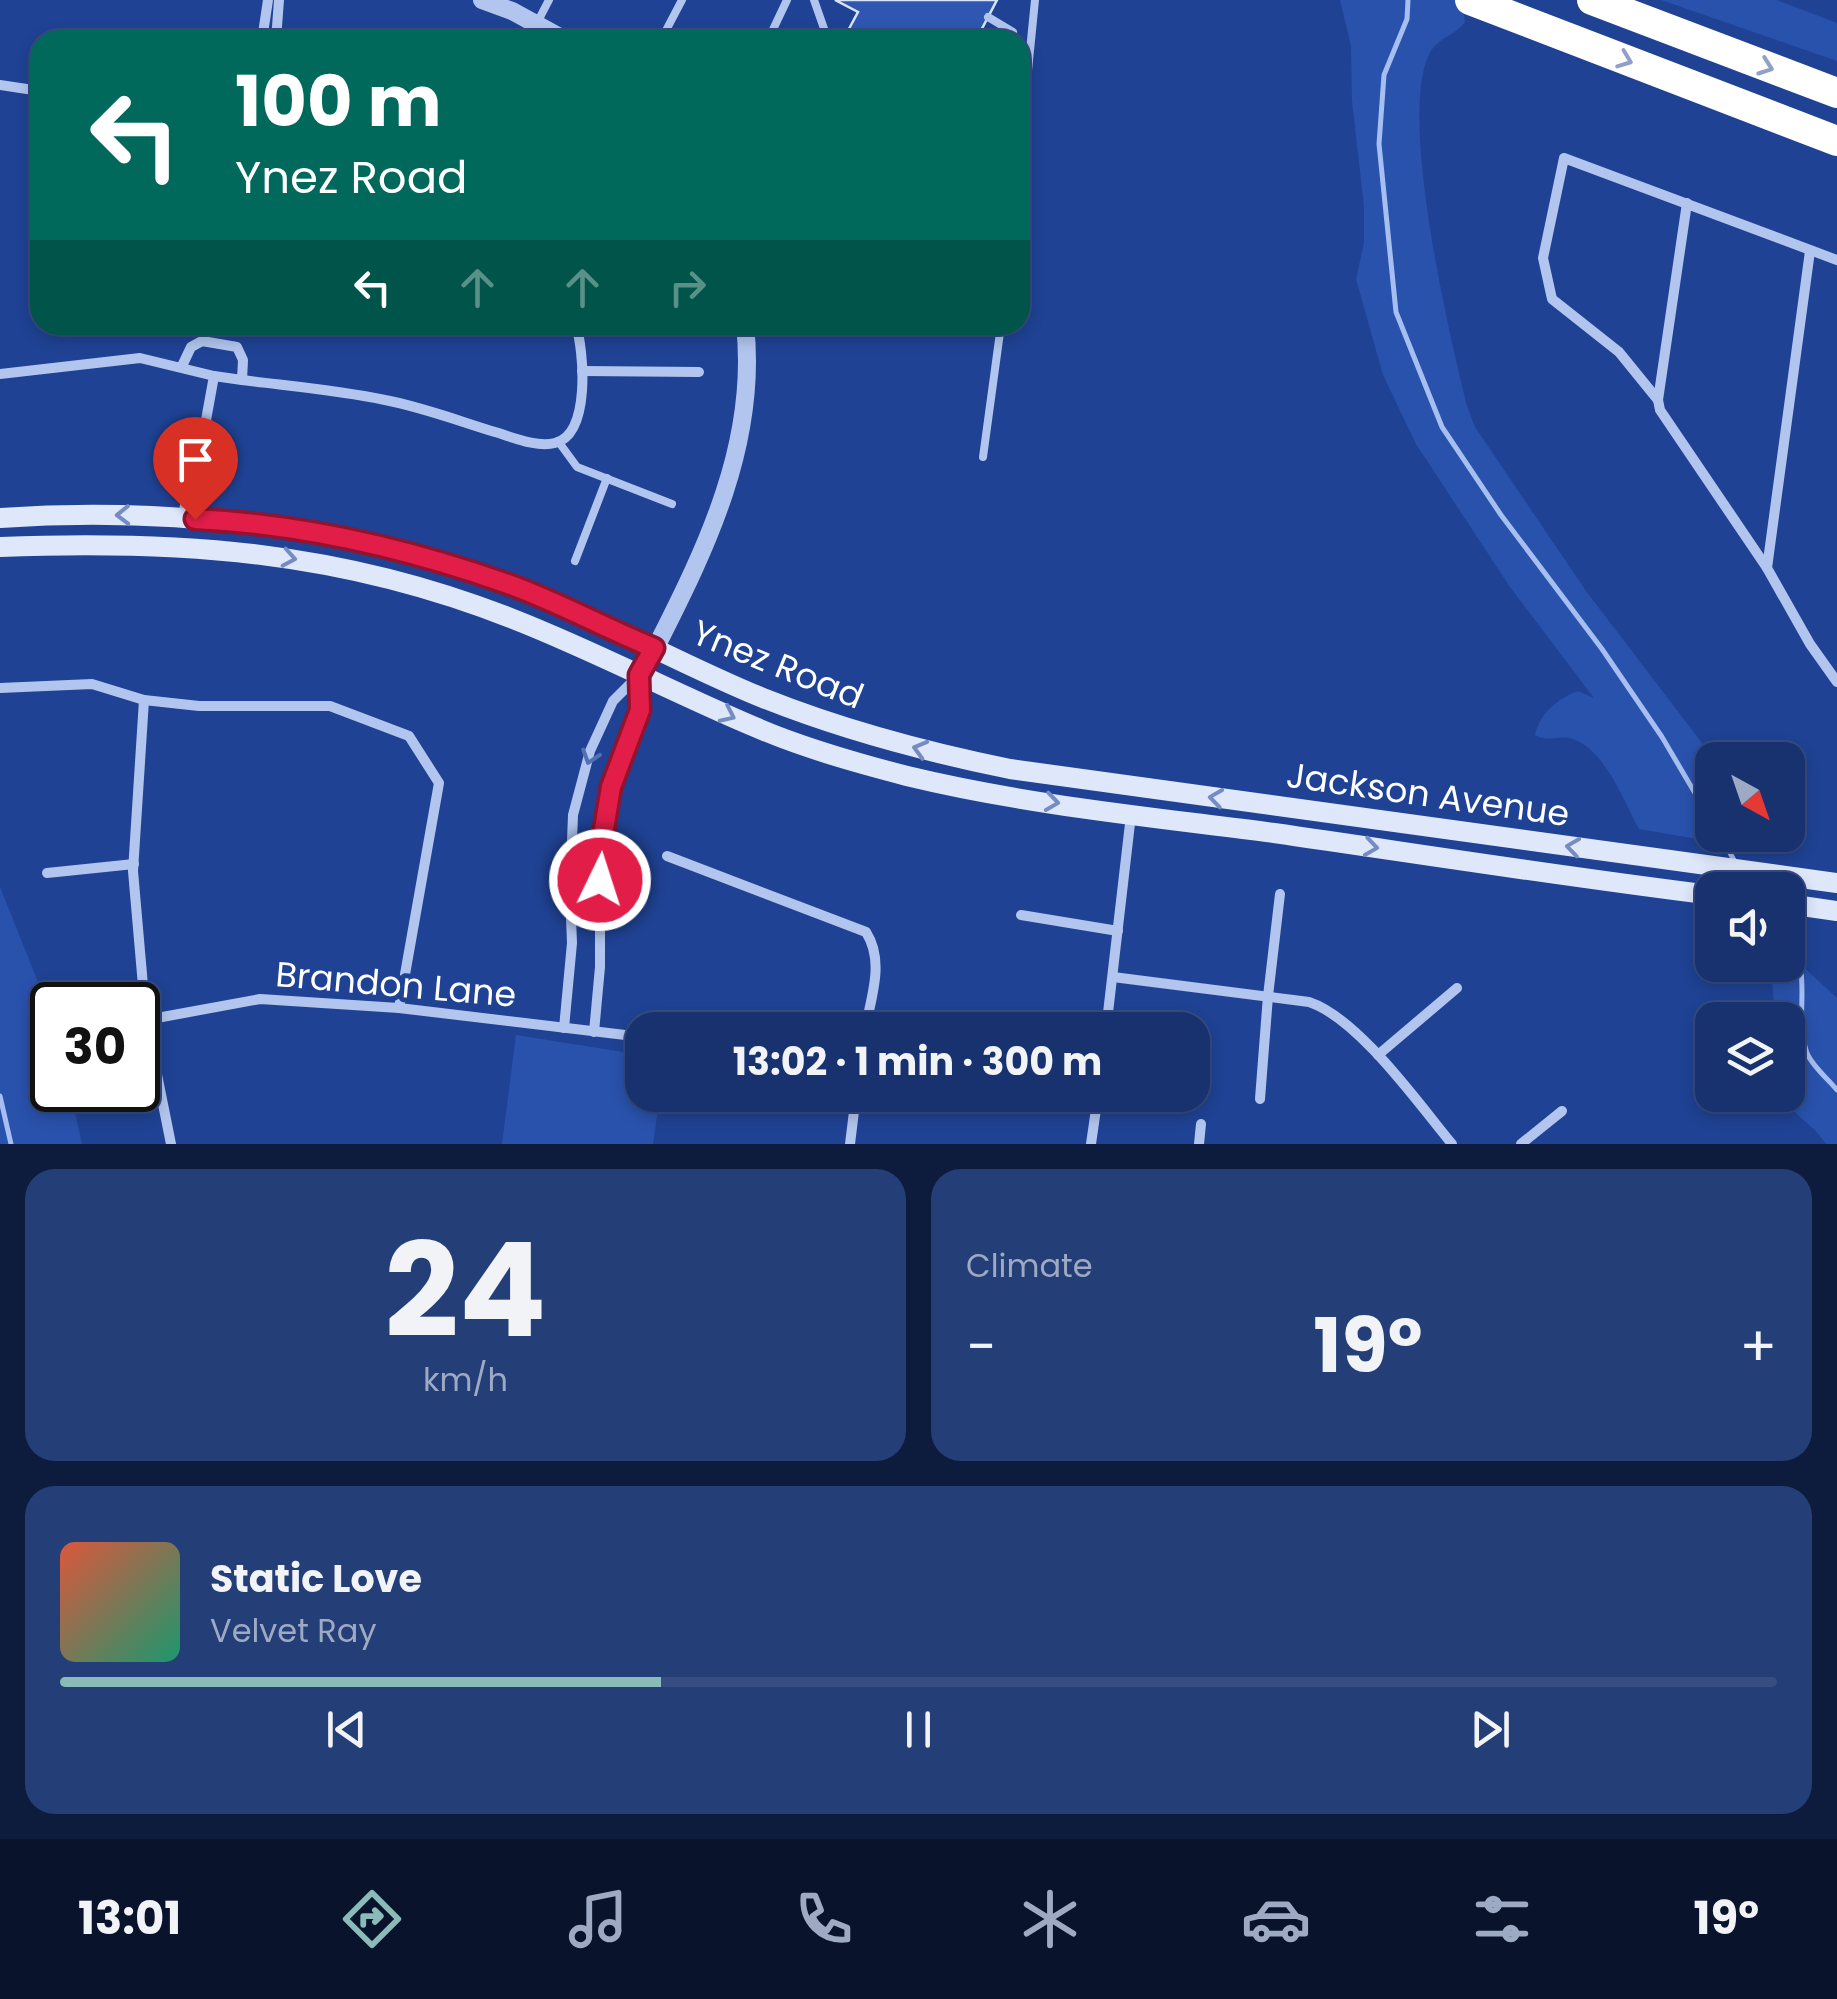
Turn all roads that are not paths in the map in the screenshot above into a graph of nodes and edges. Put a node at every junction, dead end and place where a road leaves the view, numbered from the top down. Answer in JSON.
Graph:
{"nodes":[{"id":1,"x":268,"y":0,"type":"edge"},
{"id":2,"x":280,"y":0,"type":"edge"},
{"id":3,"x":482,"y":0,"type":"edge"},
{"id":4,"x":550,"y":0,"type":"edge"},
{"id":5,"x":682,"y":0,"type":"edge"},
{"id":6,"x":787,"y":0,"type":"edge"},
{"id":7,"x":814,"y":0,"type":"edge"},
{"id":8,"x":1035,"y":0,"type":"edge"},
{"id":9,"x":1470,"y":0,"type":"edge"},
{"id":10,"x":1592,"y":0,"type":"edge"},
{"id":11,"x":988,"y":17,"type":"dead end"},
{"id":12,"x":537,"y":23,"type":"junction"},
{"id":13,"x":264,"y":30,"type":"edge"},
{"id":14,"x":277,"y":30,"type":"edge"},
{"id":15,"x":549,"y":30,"type":"edge"},
{"id":16,"x":666,"y":30,"type":"edge"},
{"id":17,"x":773,"y":30,"type":"edge"},
{"id":18,"x":824,"y":30,"type":"edge"},
{"id":19,"x":1010,"y":30,"type":"edge"},
{"id":20,"x":1030,"y":50,"type":"edge"},
{"id":21,"x":0,"y":85,"type":"edge"},
{"id":22,"x":30,"y":90,"type":"edge"},
{"id":23,"x":1837,"y":93,"type":"edge"},
{"id":24,"x":1837,"y":140,"type":"edge"},
{"id":25,"x":1687,"y":203,"type":"junction"},
{"id":26,"x":1810,"y":252,"type":"junction"},
{"id":27,"x":1837,"y":260,"type":"edge"},
{"id":28,"x":579,"y":335,"type":"edge"},
{"id":29,"x":746,"y":335,"type":"edge"},
{"id":30,"x":1001,"y":335,"type":"edge"},
{"id":31,"x":182,"y":366,"type":"junction"},
{"id":32,"x":582,"y":371,"type":"junction"},
{"id":33,"x":698,"y":372,"type":"dead end"},
{"id":34,"x":0,"y":374,"type":"edge"},
{"id":35,"x":214,"y":376,"type":"junction"},
{"id":36,"x":242,"y":380,"type":"junction"},
{"id":37,"x":1658,"y":400,"type":"junction"},
{"id":38,"x":206,"y":420,"type":"junction"},
{"id":39,"x":558,"y":441,"type":"junction"},
{"id":40,"x":983,"y":456,"type":"dead end"},
{"id":41,"x":606,"y":478,"type":"junction"},
{"id":42,"x":672,"y":504,"type":"dead end"},
{"id":43,"x":0,"y":518,"type":"edge"},
{"id":44,"x":192,"y":519,"type":"junction"},
{"id":45,"x":53,"y":545,"type":"junction"},
{"id":46,"x":0,"y":547,"type":"edge"},
{"id":47,"x":575,"y":560,"type":"dead end"},
{"id":48,"x":1767,"y":568,"type":"junction"},
{"id":49,"x":654,"y":648,"type":"junction"},
{"id":50,"x":639,"y":675,"type":"junction"},
{"id":51,"x":1837,"y":682,"type":"edge"},
{"id":52,"x":0,"y":688,"type":"edge"},
{"id":53,"x":144,"y":700,"type":"junction"},
{"id":54,"x":1010,"y":769,"type":"joint"},
{"id":55,"x":1004,"y":795,"type":"joint"},
{"id":56,"x":1278,"y":806,"type":"junction"},
{"id":57,"x":1132,"y":814,"type":"junction"},
{"id":58,"x":1274,"y":834,"type":"junction"},
{"id":59,"x":667,"y":856,"type":"dead end"},
{"id":60,"x":134,"y":864,"type":"junction"},
{"id":61,"x":47,"y":873,"type":"dead end"},
{"id":62,"x":1837,"y":884,"type":"edge"},
{"id":63,"x":1695,"y":892,"type":"edge"},
{"id":64,"x":1280,"y":894,"type":"dead end"},
{"id":65,"x":1805,"y":906,"type":"edge"},
{"id":66,"x":1837,"y":911,"type":"edge"},
{"id":67,"x":1021,"y":915,"type":"dead end"},
{"id":68,"x":1118,"y":932,"type":"junction"},
{"id":69,"x":1113,"y":977,"type":"junction"},
{"id":70,"x":143,"y":982,"type":"edge"},
{"id":71,"x":1456,"y":988,"type":"dead end"},
{"id":72,"x":1268,"y":996,"type":"junction"},
{"id":73,"x":399,"y":1008,"type":"junction"},
{"id":74,"x":868,"y":1012,"type":"edge"},
{"id":75,"x":1108,"y":1012,"type":"edge"},
{"id":76,"x":160,"y":1017,"type":"edge"},
{"id":77,"x":564,"y":1028,"type":"junction"},
{"id":78,"x":594,"y":1032,"type":"junction"},
{"id":79,"x":625,"y":1035,"type":"edge"},
{"id":80,"x":1378,"y":1055,"type":"junction"},
{"id":81,"x":160,"y":1089,"type":"edge"},
{"id":82,"x":1260,"y":1099,"type":"dead end"},
{"id":83,"x":1562,"y":1111,"type":"dead end"},
{"id":84,"x":854,"y":1112,"type":"edge"},
{"id":85,"x":1096,"y":1112,"type":"edge"},
{"id":86,"x":1201,"y":1124,"type":"dead end"},
{"id":87,"x":171,"y":1144,"type":"edge"},
{"id":88,"x":850,"y":1144,"type":"edge"},
{"id":89,"x":1091,"y":1144,"type":"edge"},
{"id":90,"x":1199,"y":1144,"type":"edge"},
{"id":91,"x":1452,"y":1144,"type":"edge"},
{"id":92,"x":1521,"y":1144,"type":"edge"}],
"edges":[{"from":1,"to":13,"type":"street"},
{"from":2,"to":14,"type":"street"},
{"from":3,"to":12,"type":"street"},
{"from":4,"to":12,"type":"lane"},
{"from":5,"to":16,"type":"lane"},
{"from":6,"to":17,"type":"lane"},
{"from":7,"to":18,"type":"lane"},
{"from":8,"to":20,"type":"lane"},
{"from":9,"to":24,"type":"highway","one_way":true},
{"from":10,"to":23,"type":"highway","one_way":true},
{"from":11,"to":19,"type":"lane"},
{"from":12,"to":15,"type":"street"},
{"from":21,"to":22,"type":"street"},
{"from":25,"to":26,"type":"street"},
{"from":25,"to":37,"type":"street"},
{"from":25,"to":37,"type":"street"},
{"from":26,"to":27,"type":"street"},
{"from":26,"to":48,"type":"street"},
{"from":28,"to":32,"type":"street"},
{"from":29,"to":49,"type":"street"},
{"from":30,"to":40,"type":"lane"},
{"from":31,"to":34,"type":"street"},
{"from":31,"to":35,"type":"street"},
{"from":31,"to":36,"type":"street"},
{"from":32,"to":33,"type":"street"},
{"from":32,"to":39,"type":"street"},
{"from":35,"to":36,"type":"street"},
{"from":35,"to":38,"type":"street"},
{"from":36,"to":39,"type":"street"},
{"from":37,"to":48,"type":"street"},
{"from":38,"to":44,"type":"street"},
{"from":38,"to":44,"type":"street"},
{"from":39,"to":41,"type":"lane"},
{"from":41,"to":42,"type":"lane"},
{"from":41,"to":47,"type":"lane"},
{"from":44,"to":43,"type":"main road","name":"Ynez Road","one_way":true},
{"from":44,"to":45,"type":"main road"},
{"from":44,"to":49,"type":"main road","name":"Ynez Road"},
{"from":45,"to":46,"type":"main road","name":"Ynez Road"},
{"from":45,"to":50,"type":"main road","name":"Ynez Road","one_way":true},
{"from":48,"to":51,"type":"street"},
{"from":49,"to":50,"type":"street"},
{"from":54,"to":49,"type":"main road","name":"Ynez Road","one_way":true},
{"from":50,"to":55,"type":"main road","name":"Ynez Road","one_way":true},
{"from":50,"to":77,"type":"street","one_way":true},
{"from":50,"to":78,"type":"street"},
{"from":52,"to":53,"type":"street"},
{"from":53,"to":60,"type":"street"},
{"from":53,"to":73,"type":"street"},
{"from":56,"to":54,"type":"main road","name":"Jackson Avenue","one_way":true},
{"from":55,"to":57,"type":"main road","name":"Jackson Avenue","one_way":true},
{"from":56,"to":58,"type":"main road"},
{"from":62,"to":56,"type":"main road","name":"Jackson Avenue","one_way":true},
{"from":57,"to":58,"type":"main road","name":"Jackson Avenue"},
{"from":57,"to":68,"type":"street"},
{"from":58,"to":63,"type":"main road","name":"Jackson Avenue","one_way":true},
{"from":59,"to":74,"type":"street"},
{"from":60,"to":61,"type":"street"},
{"from":60,"to":70,"type":"street"},
{"from":64,"to":72,"type":"street"},
{"from":65,"to":66,"type":"main road"},
{"from":67,"to":68,"type":"street"},
{"from":68,"to":69,"type":"street"},
{"from":69,"to":72,"type":"street"},
{"from":69,"to":75,"type":"street"},
{"from":71,"to":80,"type":"street"},
{"from":72,"to":80,"type":"street"},
{"from":72,"to":82,"type":"street"},
{"from":73,"to":76,"type":"street","name":"Brandon Lane"},
{"from":73,"to":77,"type":"street","name":"Brandon Lane"},
{"from":77,"to":78,"type":"street","name":"Brandon Lane"},
{"from":78,"to":79,"type":"street","name":"Brandon Lane"},
{"from":80,"to":91,"type":"street"},
{"from":81,"to":87,"type":"street"},
{"from":83,"to":92,"type":"street"},
{"from":84,"to":88,"type":"street"},
{"from":85,"to":89,"type":"street"},
{"from":86,"to":90,"type":"street"}]}
